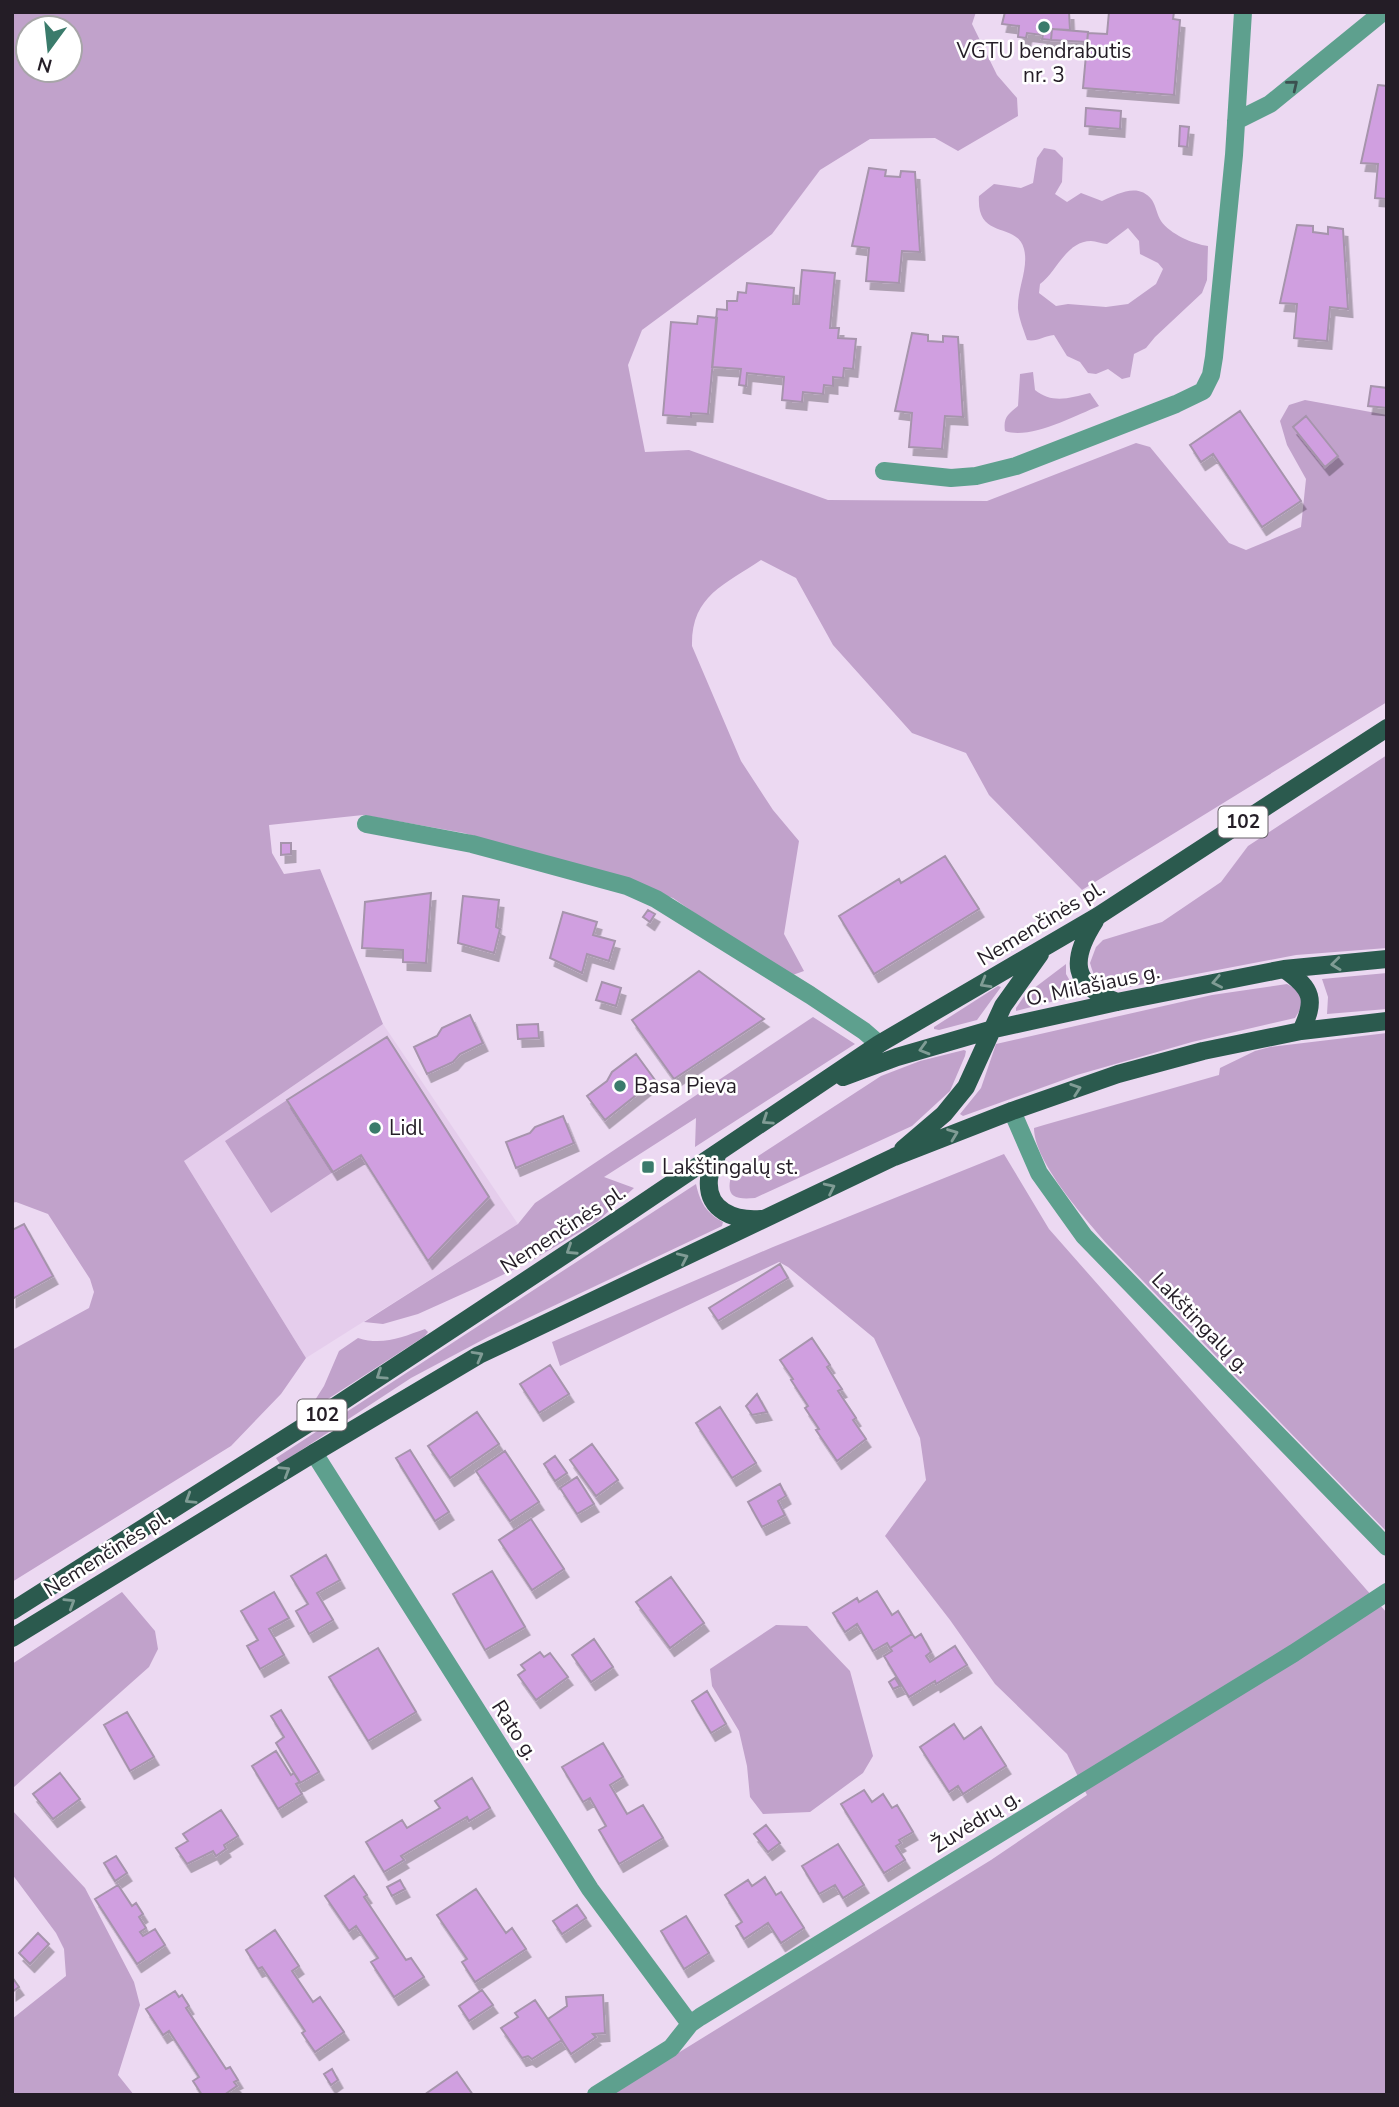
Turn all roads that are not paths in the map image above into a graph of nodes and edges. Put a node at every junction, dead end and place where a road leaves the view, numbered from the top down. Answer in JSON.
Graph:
{"nodes":[{"id":1,"x":1243,"y":12,"type":"edge"},
{"id":2,"x":1383,"y":12,"type":"edge"},
{"id":3,"x":1236,"y":121,"type":"junction"},
{"id":4,"x":884,"y":471,"type":"dead end"},
{"id":5,"x":1387,"y":728,"type":"edge"},
{"id":6,"x":366,"y":824,"type":"dead end"},
{"id":7,"x":1098,"y":916,"type":"junction"},
{"id":8,"x":1045,"y":948,"type":"junction"},
{"id":9,"x":1387,"y":959,"type":"edge"},
{"id":10,"x":1284,"y":969,"type":"junction"},
{"id":11,"x":1117,"y":1002,"type":"junction"},
{"id":12,"x":1387,"y":1021,"type":"edge"},
{"id":13,"x":990,"y":1030,"type":"junction"},
{"id":14,"x":1301,"y":1031,"type":"junction"},
{"id":15,"x":878,"y":1044,"type":"junction"},
{"id":16,"x":817,"y":1087,"type":"junction"},
{"id":17,"x":1012,"y":1111,"type":"junction"},
{"id":18,"x":718,"y":1153,"type":"junction"},
{"id":19,"x":894,"y":1157,"type":"junction"},
{"id":20,"x":768,"y":1218,"type":"junction"},
{"id":21,"x":314,"y":1453,"type":"junction"},
{"id":22,"x":1387,"y":1547,"type":"edge"},
{"id":23,"x":1387,"y":1592,"type":"edge"},
{"id":24,"x":12,"y":1611,"type":"edge"},
{"id":25,"x":12,"y":1638,"type":"edge"},
{"id":26,"x":690,"y":2024,"type":"junction"},
{"id":27,"x":596,"y":2095,"type":"edge"}],
"edges":[{"from":1,"to":3,"type":"street"},
{"from":3,"to":2,"type":"street","one_way":true},
{"from":3,"to":4,"type":"street"},
{"from":5,"to":7,"type":"main road","name":"Nemenčinės pl.","number":"102"},
{"from":6,"to":15,"type":"street"},
{"from":7,"to":8,"type":"main road","name":"Nemenčinės pl.","number":"102"},
{"from":7,"to":11,"type":"main road"},
{"from":8,"to":13,"type":"main road","number":"102"},
{"from":8,"to":15,"type":"main road","name":"Nemenčinės pl.","number":"102","one_way":true},
{"from":9,"to":10,"type":"main road","name":"O. Milašiaus g.","one_way":true},
{"from":10,"to":11,"type":"main road","name":"O. Milašiaus g.","one_way":true},
{"from":10,"to":14,"type":"main road"},
{"from":11,"to":13,"type":"main road","name":"O. Milašiaus g."},
{"from":12,"to":14,"type":"main road"},
{"from":13,"to":16,"type":"main road","name":"O. Milašiaus g.","one_way":true},
{"from":13,"to":19,"type":"main road","number":"102"},
{"from":17,"to":14,"type":"main road","one_way":true},
{"from":15,"to":16,"type":"main road","name":"Nemenčinės pl.","number":"102"},
{"from":16,"to":18,"type":"main road","name":"Nemenčinės pl.","number":"102","one_way":true},
{"from":19,"to":17,"type":"main road","one_way":true},
{"from":17,"to":22,"type":"street","name":"Lakštingalų g."},
{"from":18,"to":20,"type":"main road"},
{"from":18,"to":24,"type":"main road","name":"Nemenčinės pl.","number":"102","one_way":true},
{"from":20,"to":19,"type":"main road","name":"Nemenčinės pl.","number":"102","one_way":true},
{"from":21,"to":20,"type":"main road","name":"Nemenčinės pl.","number":"102","one_way":true},
{"from":25,"to":21,"type":"main road","name":"Nemenčinės pl.","number":"102","one_way":true},
{"from":21,"to":26,"type":"street","name":"Rato g."},
{"from":23,"to":26,"type":"street","name":"Žuvėdrų g."},
{"from":26,"to":27,"type":"street","name":"Žuvėdrų g."}]}
